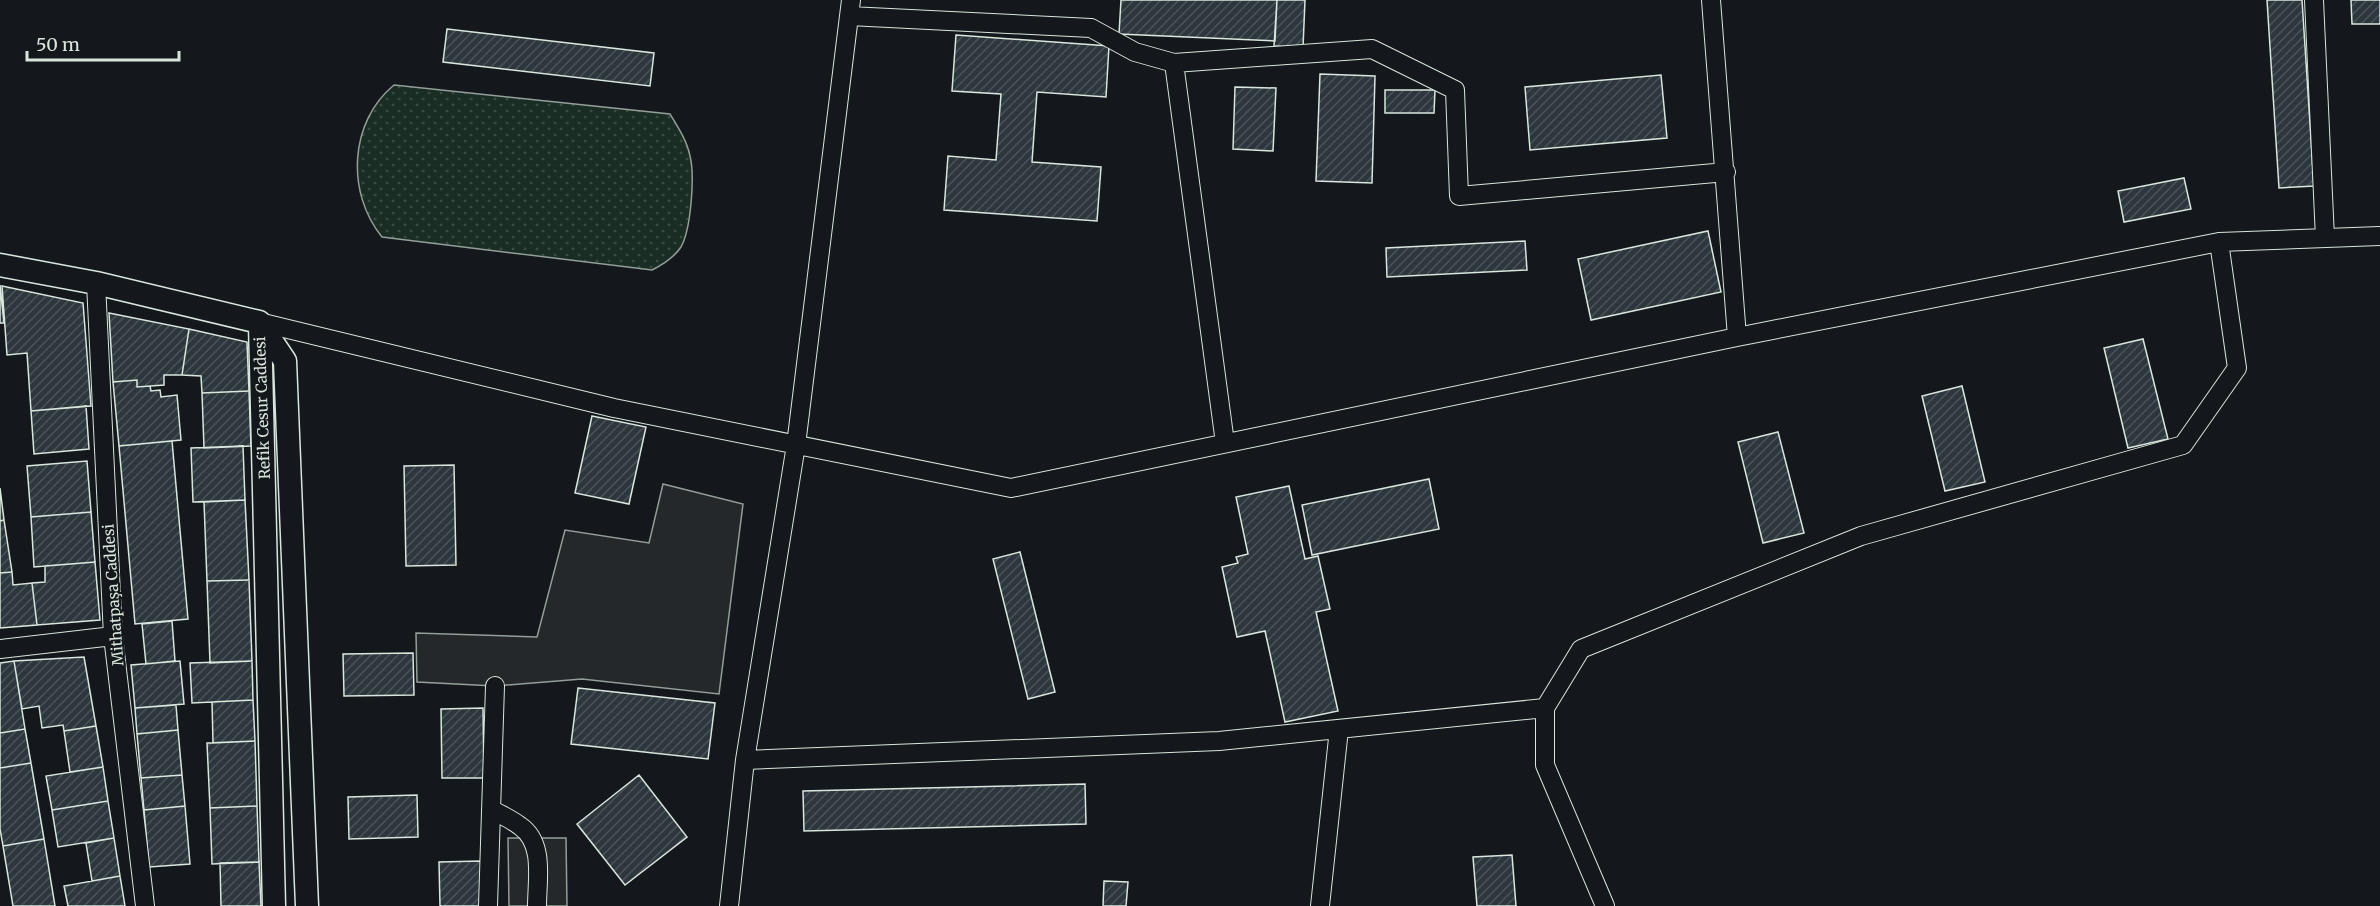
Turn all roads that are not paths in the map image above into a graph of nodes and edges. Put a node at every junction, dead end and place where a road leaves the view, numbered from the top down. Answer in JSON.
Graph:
{"nodes":[{"id":1,"x":1711,"y":0,"type":"edge"},
{"id":2,"x":2314,"y":0,"type":"edge"},
{"id":3,"x":850,"y":8,"type":"edge"},
{"id":4,"x":1174,"y":63,"type":"junction"},
{"id":5,"x":1726,"y":172,"type":"junction"},
{"id":6,"x":2380,"y":236,"type":"edge"},
{"id":7,"x":2325,"y":238,"type":"junction"},
{"id":8,"x":2219,"y":242,"type":"junction"},
{"id":9,"x":0,"y":265,"type":"edge"},
{"id":10,"x":96,"y":283,"type":"junction"},
{"id":11,"x":260,"y":322,"type":"junction"},
{"id":12,"x":1737,"y":337,"type":"junction"},
{"id":13,"x":1225,"y":443,"type":"junction"},
{"id":14,"x":796,"y":445,"type":"junction"},
{"id":15,"x":113,"y":636,"type":"junction"},
{"id":16,"x":0,"y":649,"type":"edge"},
{"id":17,"x":495,"y":686,"type":"dead end"},
{"id":18,"x":1545,"y":708,"type":"junction"},
{"id":19,"x":1339,"y":729,"type":"junction"},
{"id":20,"x":745,"y":760,"type":"junction"},
{"id":21,"x":491,"y":809,"type":"junction"},
{"id":22,"x":145,"y":906,"type":"edge"},
{"id":23,"x":274,"y":906,"type":"edge"},
{"id":24,"x":307,"y":906,"type":"edge"},
{"id":25,"x":488,"y":906,"type":"edge"},
{"id":26,"x":537,"y":906,"type":"edge"},
{"id":27,"x":729,"y":906,"type":"edge"},
{"id":28,"x":1320,"y":906,"type":"edge"},
{"id":29,"x":1605,"y":906,"type":"edge"}],
"edges":[{"from":1,"to":5,"type":"street"},
{"from":2,"to":7,"type":"street"},
{"from":3,"to":4,"type":"street"},
{"from":3,"to":14,"type":"street"},
{"from":4,"to":5,"type":"street"},
{"from":4,"to":13,"type":"street"},
{"from":5,"to":12,"type":"street"},
{"from":6,"to":7,"type":"street"},
{"from":7,"to":8,"type":"street"},
{"from":8,"to":12,"type":"street"},
{"from":8,"to":18,"type":"street"},
{"from":9,"to":10,"type":"street"},
{"from":10,"to":11,"type":"street"},
{"from":10,"to":15,"type":"street","name":"Mithatpaşa Caddesi"},
{"from":11,"to":14,"type":"street"},
{"from":11,"to":23,"type":"street","name":"Refik Cesur Caddesi"},
{"from":11,"to":24,"type":"street","name":"Refik Cesur Caddesi"},
{"from":12,"to":13,"type":"street"},
{"from":13,"to":14,"type":"street"},
{"from":14,"to":20,"type":"street"},
{"from":15,"to":16,"type":"street"},
{"from":15,"to":22,"type":"street","name":"Mithatpaşa Caddesi"},
{"from":17,"to":21,"type":"street"},
{"from":18,"to":19,"type":"street"},
{"from":18,"to":29,"type":"street"},
{"from":19,"to":20,"type":"street"},
{"from":19,"to":28,"type":"street"},
{"from":20,"to":27,"type":"street"},
{"from":21,"to":25,"type":"street"},
{"from":21,"to":26,"type":"street"}]}
